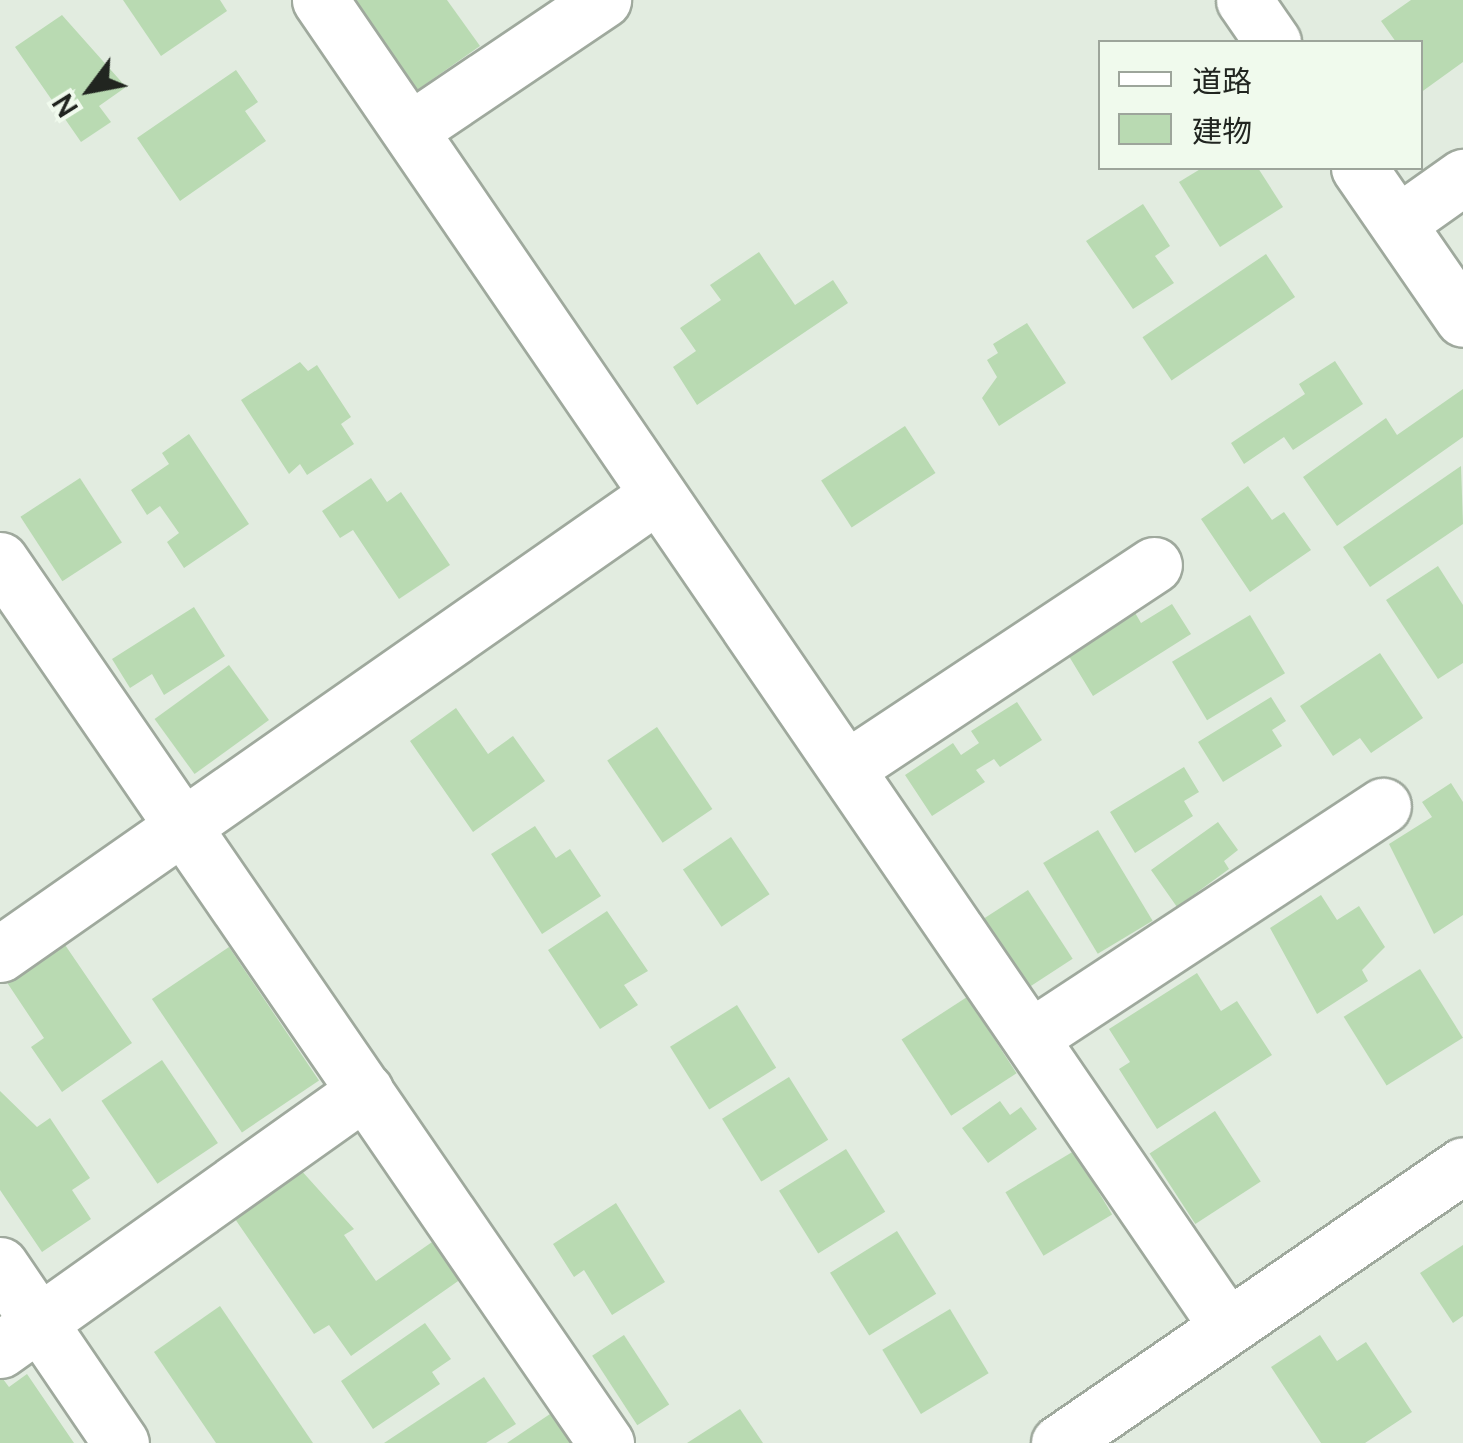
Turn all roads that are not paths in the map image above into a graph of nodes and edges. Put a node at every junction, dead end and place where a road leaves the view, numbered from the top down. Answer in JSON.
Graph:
{"nodes":[{"id":1,"x":320,"y":0,"type":"edge"},
{"id":2,"x":603,"y":0,"type":"edge"},
{"id":3,"x":1244,"y":0,"type":"edge"},
{"id":4,"x":1272,"y":40,"type":"edge"},
{"id":5,"x":410,"y":130,"type":"junction"},
{"id":6,"x":1360,"y":170,"type":"edge"},
{"id":7,"x":1463,"y":177,"type":"edge"},
{"id":8,"x":1398,"y":224,"type":"junction"},
{"id":9,"x":1463,"y":319,"type":"edge"},
{"id":10,"x":657,"y":495,"type":"junction"},
{"id":11,"x":0,"y":560,"type":"edge"},
{"id":12,"x":1154,"y":565,"type":"dead end"},
{"id":13,"x":848,"y":768,"type":"junction"},
{"id":14,"x":1382,"y":806,"type":"dead end"},
{"id":15,"x":182,"y":827,"type":"junction"},
{"id":16,"x":0,"y":954,"type":"edge"},
{"id":17,"x":1030,"y":1037,"type":"junction"},
{"id":18,"x":365,"y":1091,"type":"junction"},
{"id":19,"x":1463,"y":1165,"type":"edge"},
{"id":20,"x":0,"y":1265,"type":"edge"},
{"id":21,"x":1227,"y":1326,"type":"junction"},
{"id":22,"x":20,"y":1336,"type":"edge"},
{"id":23,"x":121,"y":1443,"type":"edge"},
{"id":24,"x":606,"y":1443,"type":"edge"},
{"id":25,"x":1059,"y":1443,"type":"edge"}],
"edges":[{"from":1,"to":5,"type":"street"},
{"from":2,"to":5,"type":"street"},
{"from":3,"to":4,"type":"street"},
{"from":5,"to":10,"type":"street"},
{"from":6,"to":8,"type":"street"},
{"from":7,"to":8,"type":"street"},
{"from":8,"to":9,"type":"street"},
{"from":10,"to":13,"type":"street"},
{"from":10,"to":15,"type":"street"},
{"from":11,"to":15,"type":"street"},
{"from":12,"to":13,"type":"street"},
{"from":13,"to":17,"type":"street"},
{"from":14,"to":17,"type":"street"},
{"from":15,"to":16,"type":"street"},
{"from":15,"to":18,"type":"street"},
{"from":17,"to":21,"type":"street"},
{"from":18,"to":22,"type":"street"},
{"from":18,"to":24,"type":"street"},
{"from":19,"to":21,"type":"street"},
{"from":20,"to":22,"type":"street"},
{"from":21,"to":25,"type":"street"},
{"from":22,"to":23,"type":"street"}]}
